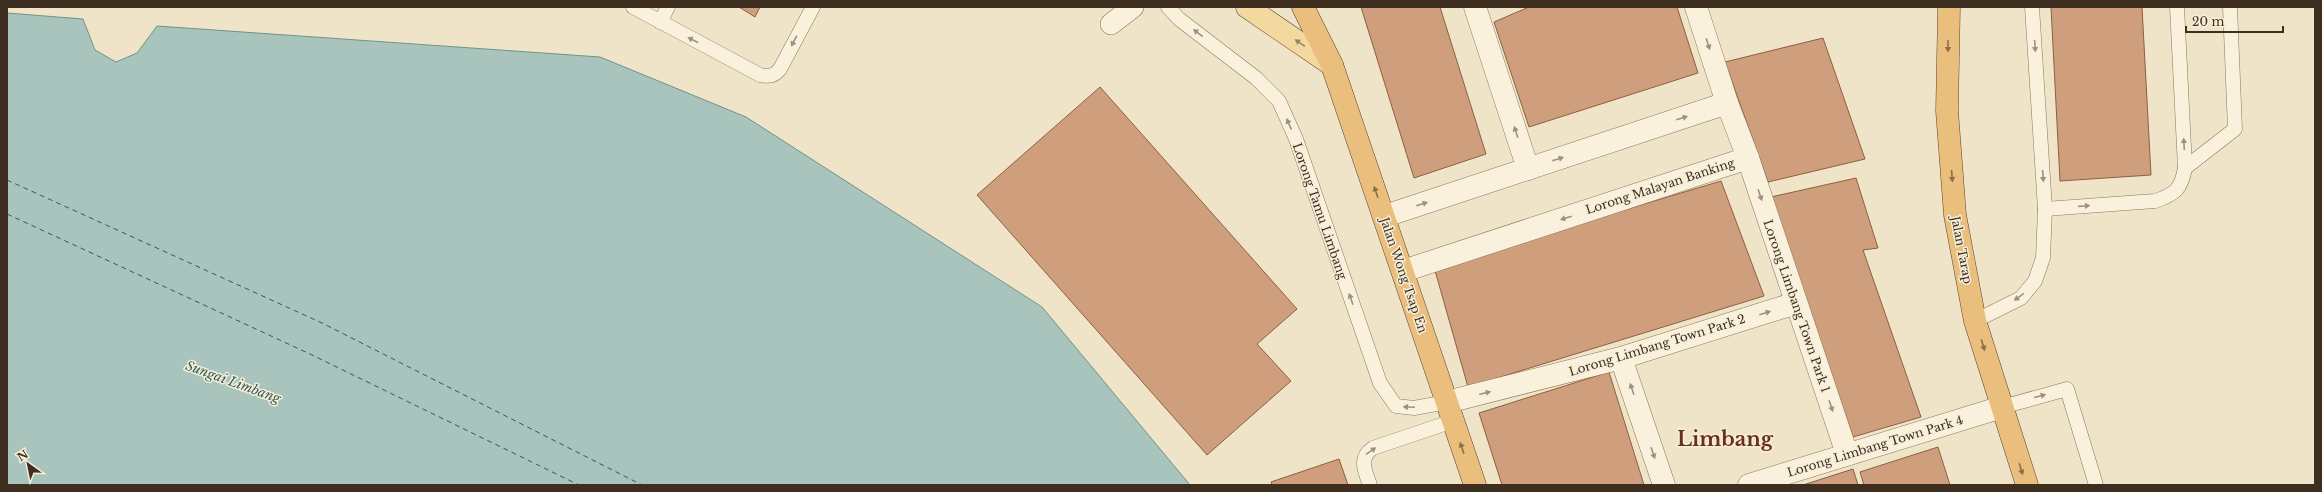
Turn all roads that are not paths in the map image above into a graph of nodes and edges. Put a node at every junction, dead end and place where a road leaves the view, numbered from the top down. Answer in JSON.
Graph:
{"nodes":[{"id":1,"x":633,"y":7,"type":"edge"},
{"id":2,"x":668,"y":7,"type":"edge"},
{"id":3,"x":813,"y":7,"type":"edge"},
{"id":4,"x":1134,"y":7,"type":"edge"},
{"id":5,"x":1168,"y":7,"type":"edge"},
{"id":6,"x":1247,"y":7,"type":"edge"},
{"id":7,"x":1303,"y":7,"type":"edge"},
{"id":8,"x":1474,"y":7,"type":"edge"},
{"id":9,"x":1696,"y":7,"type":"edge"},
{"id":10,"x":1949,"y":7,"type":"edge"},
{"id":11,"x":2032,"y":7,"type":"edge"},
{"id":12,"x":2177,"y":7,"type":"edge"},
{"id":13,"x":2230,"y":7,"type":"edge"},
{"id":14,"x":660,"y":22,"type":"junction"},
{"id":15,"x":1111,"y":24,"type":"dead end"},
{"id":16,"x":1332,"y":65,"type":"junction"},
{"id":17,"x":1728,"y":103,"type":"junction"},
{"id":18,"x":1748,"y":158,"type":"junction"},
{"id":19,"x":2185,"y":168,"type":"junction"},
{"id":20,"x":1528,"y":169,"type":"junction"},
{"id":21,"x":2045,"y":209,"type":"junction"},
{"id":22,"x":1385,"y":216,"type":"junction"},
{"id":23,"x":1403,"y":271,"type":"junction"},
{"id":24,"x":1796,"y":303,"type":"junction"},
{"id":25,"x":1975,"y":321,"type":"junction"},
{"id":26,"x":1621,"y":358,"type":"junction"},
{"id":27,"x":2002,"y":407,"type":"junction"},
{"id":28,"x":1450,"y":412,"type":"junction"},
{"id":29,"x":1847,"y":454,"type":"junction"},
{"id":30,"x":1370,"y":485,"type":"edge"},
{"id":31,"x":1475,"y":485,"type":"edge"},
{"id":32,"x":1664,"y":485,"type":"edge"},
{"id":33,"x":1749,"y":485,"type":"edge"},
{"id":34,"x":2026,"y":485,"type":"edge"},
{"id":35,"x":2096,"y":485,"type":"edge"}],
"edges":[{"from":1,"to":14,"type":"lane"},
{"from":2,"to":14,"type":"lane"},
{"from":3,"to":14,"type":"lane","one_way":true},
{"from":4,"to":15,"type":"street"},
{"from":28,"to":5,"type":"lane","name":"Lorong Tamu Limbang","one_way":true},
{"from":16,"to":6,"type":"main road","one_way":true},
{"from":7,"to":16,"type":"highway","name":"Jalan Wong Tsap En"},
{"from":20,"to":8,"type":"street","one_way":true},
{"from":9,"to":17,"type":"street","name":"Lorong Malayan Banking","one_way":true},
{"from":10,"to":25,"type":"highway","name":"Jalan Tarap","one_way":true},
{"from":11,"to":21,"type":"lane","one_way":true},
{"from":19,"to":12,"type":"lane","one_way":true},
{"from":13,"to":19,"type":"lane"},
{"from":22,"to":16,"type":"highway","name":"Jalan Wong Tsap En","one_way":true},
{"from":17,"to":18,"type":"street","name":"Lorong Malayan Banking"},
{"from":20,"to":17,"type":"street","one_way":true},
{"from":18,"to":23,"type":"street","name":"Lorong Malayan Banking","one_way":true},
{"from":18,"to":24,"type":"street","name":"Lorong Limbang Town Park 1","one_way":true},
{"from":21,"to":19,"type":"lane","one_way":true},
{"from":22,"to":20,"type":"street","one_way":true},
{"from":21,"to":25,"type":"lane","one_way":true},
{"from":22,"to":23,"type":"highway","name":"Jalan Wong Tsap En"},
{"from":23,"to":28,"type":"highway","name":"Jalan Wong Tsap En"},
{"from":26,"to":24,"type":"street","name":"Lorong Limbang Town Park 2","one_way":true},
{"from":24,"to":29,"type":"street","name":"Lorong Limbang Town Park 1","one_way":true},
{"from":25,"to":27,"type":"highway","name":"Jalan Tarap","one_way":true},
{"from":28,"to":26,"type":"street","name":"Lorong Limbang Town Park 2","one_way":true},
{"from":26,"to":32,"type":"street"},
{"from":27,"to":29,"type":"street","name":"Lorong Limbang Town Park 4"},
{"from":27,"to":34,"type":"highway","name":"Jalan Tarap","one_way":true},
{"from":27,"to":35,"type":"lane","one_way":true},
{"from":30,"to":28,"type":"lane","one_way":true},
{"from":31,"to":28,"type":"highway","name":"Jalan Wong Tsap En","one_way":true},
{"from":29,"to":33,"type":"street","name":"Lorong Limbang Town Park 4"}]}
